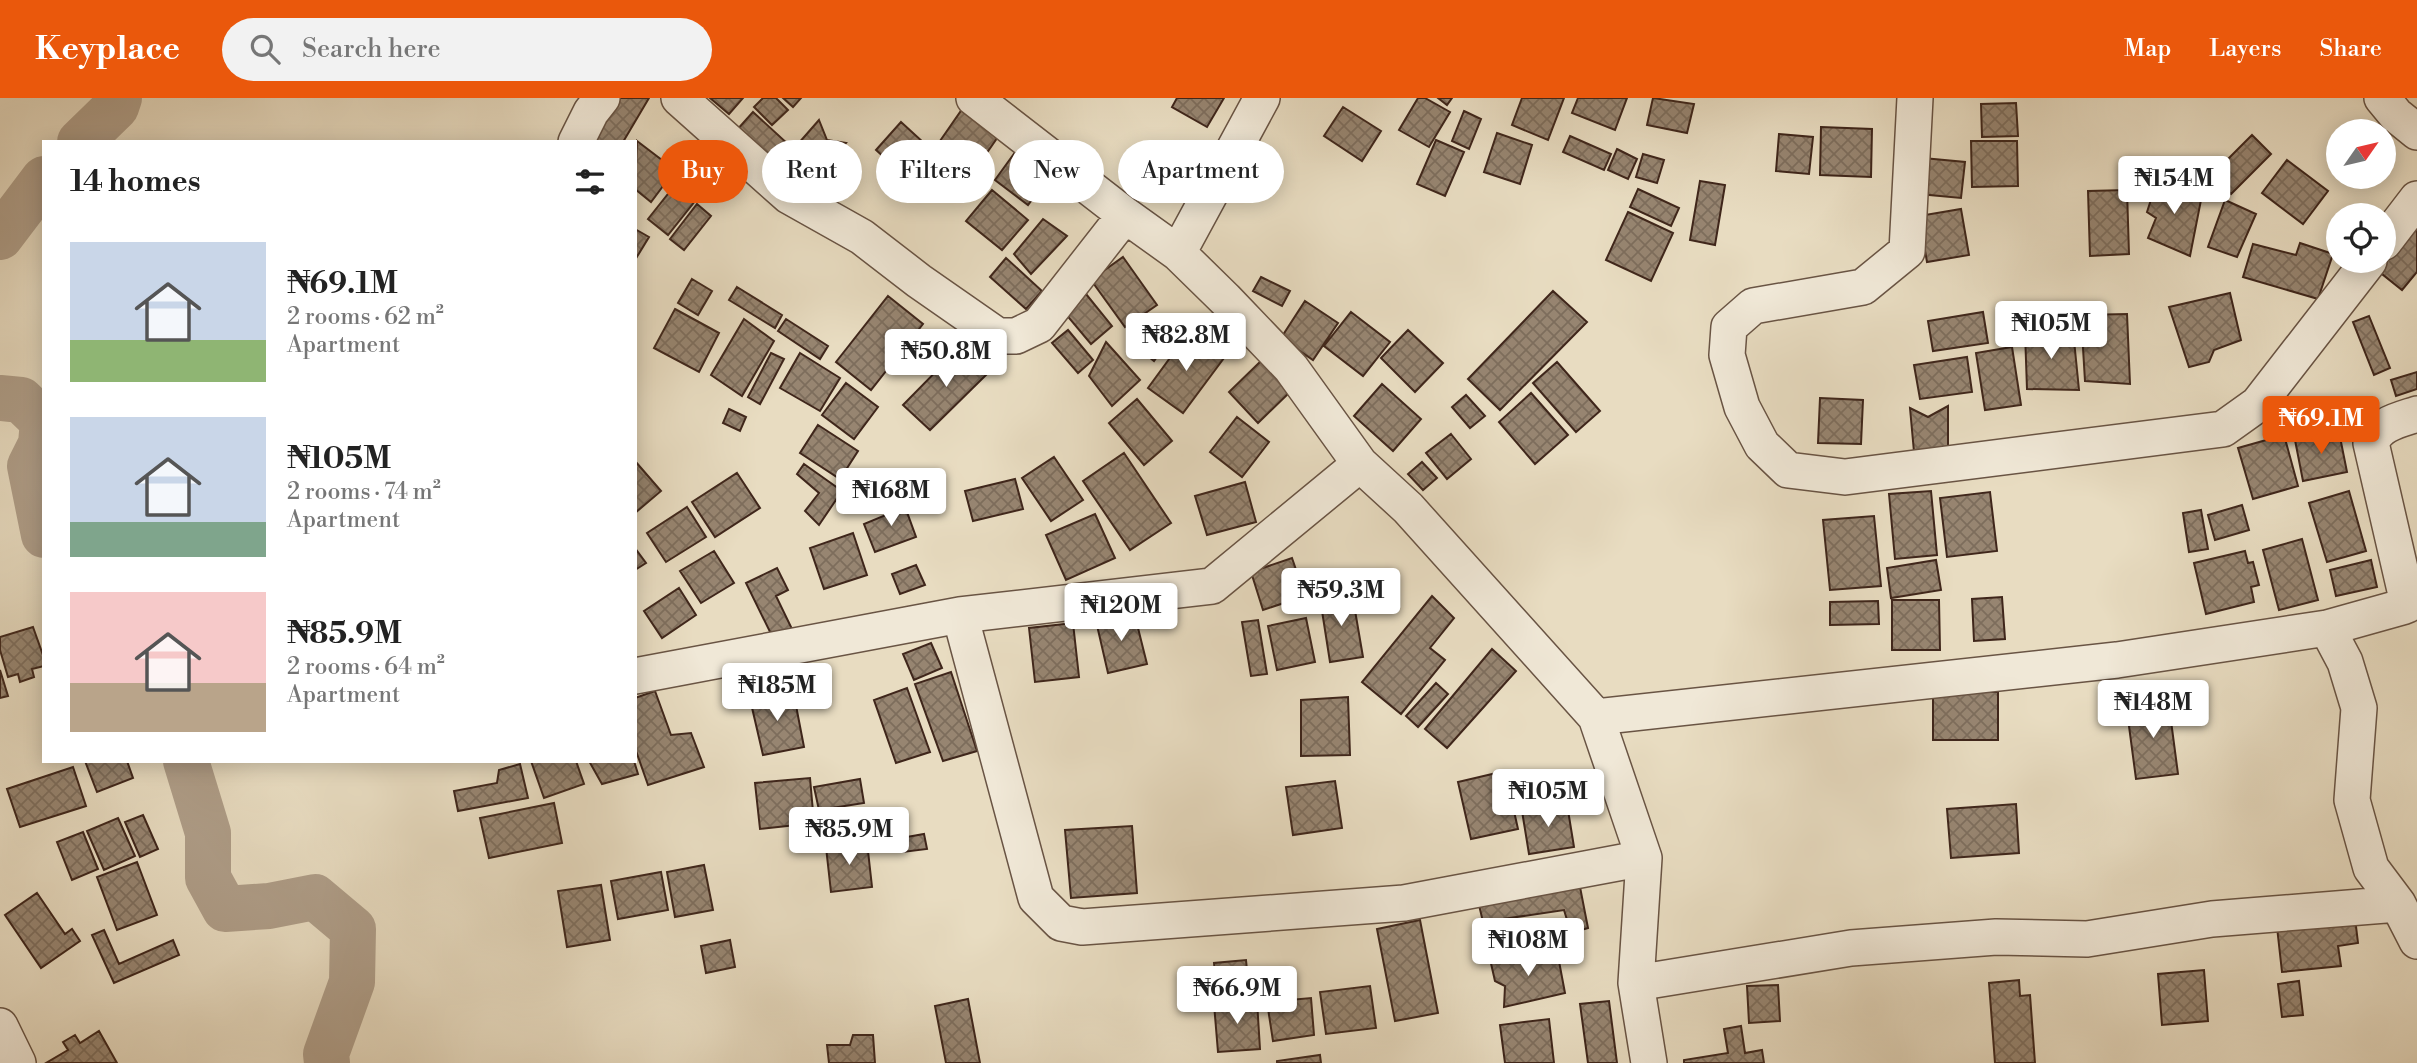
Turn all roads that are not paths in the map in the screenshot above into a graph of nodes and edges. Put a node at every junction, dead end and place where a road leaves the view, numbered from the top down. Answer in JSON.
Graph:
{"nodes":[{"id":1,"x":602,"y":98,"type":"edge"},
{"id":2,"x":678,"y":98,"type":"edge"},
{"id":3,"x":974,"y":98,"type":"edge"},
{"id":4,"x":1262,"y":98,"type":"edge"},
{"id":5,"x":1915,"y":98,"type":"edge"},
{"id":6,"x":2382,"y":98,"type":"edge"},
{"id":7,"x":2417,"y":132,"type":"edge"},
{"id":8,"x":577,"y":140,"type":"edge"},
{"id":9,"x":2417,"y":199,"type":"edge"},
{"id":10,"x":1125,"y":215,"type":"junction"},
{"id":11,"x":2396,"y":226,"type":"edge"},
{"id":12,"x":1178,"y":253,"type":"junction"},
{"id":13,"x":2360,"y":273,"type":"edge"},
{"id":14,"x":2417,"y":414,"type":"edge"},
{"id":15,"x":1360,"y":464,"type":"junction"},
{"id":16,"x":960,"y":615,"type":"junction"},
{"id":17,"x":2327,"y":628,"type":"junction"},
{"id":18,"x":637,"y":676,"type":"edge"},
{"id":19,"x":1596,"y":718,"type":"junction"},
{"id":20,"x":1644,"y":858,"type":"junction"},
{"id":21,"x":2398,"y":904,"type":"junction"},
{"id":22,"x":2417,"y":942,"type":"edge"},
{"id":23,"x":1636,"y":983,"type":"junction"},
{"id":24,"x":0,"y":1027,"type":"edge"},
{"id":25,"x":18,"y":1063,"type":"edge"},
{"id":26,"x":1649,"y":1063,"type":"edge"}],
"edges":[{"from":1,"to":8,"type":"street"},
{"from":2,"to":10,"type":"street"},
{"from":3,"to":10,"type":"street"},
{"from":4,"to":12,"type":"street"},
{"from":5,"to":13,"type":"street"},
{"from":6,"to":7,"type":"street"},
{"from":9,"to":11,"type":"street"},
{"from":10,"to":12,"type":"street"},
{"from":12,"to":15,"type":"street"},
{"from":14,"to":17,"type":"street"},
{"from":15,"to":16,"type":"street"},
{"from":15,"to":19,"type":"street"},
{"from":16,"to":18,"type":"street"},
{"from":16,"to":20,"type":"street"},
{"from":17,"to":19,"type":"street"},
{"from":17,"to":21,"type":"street"},
{"from":19,"to":20,"type":"street"},
{"from":20,"to":23,"type":"street"},
{"from":21,"to":22,"type":"street"},
{"from":21,"to":23,"type":"street"},
{"from":23,"to":26,"type":"street"},
{"from":24,"to":25,"type":"street"}]}
